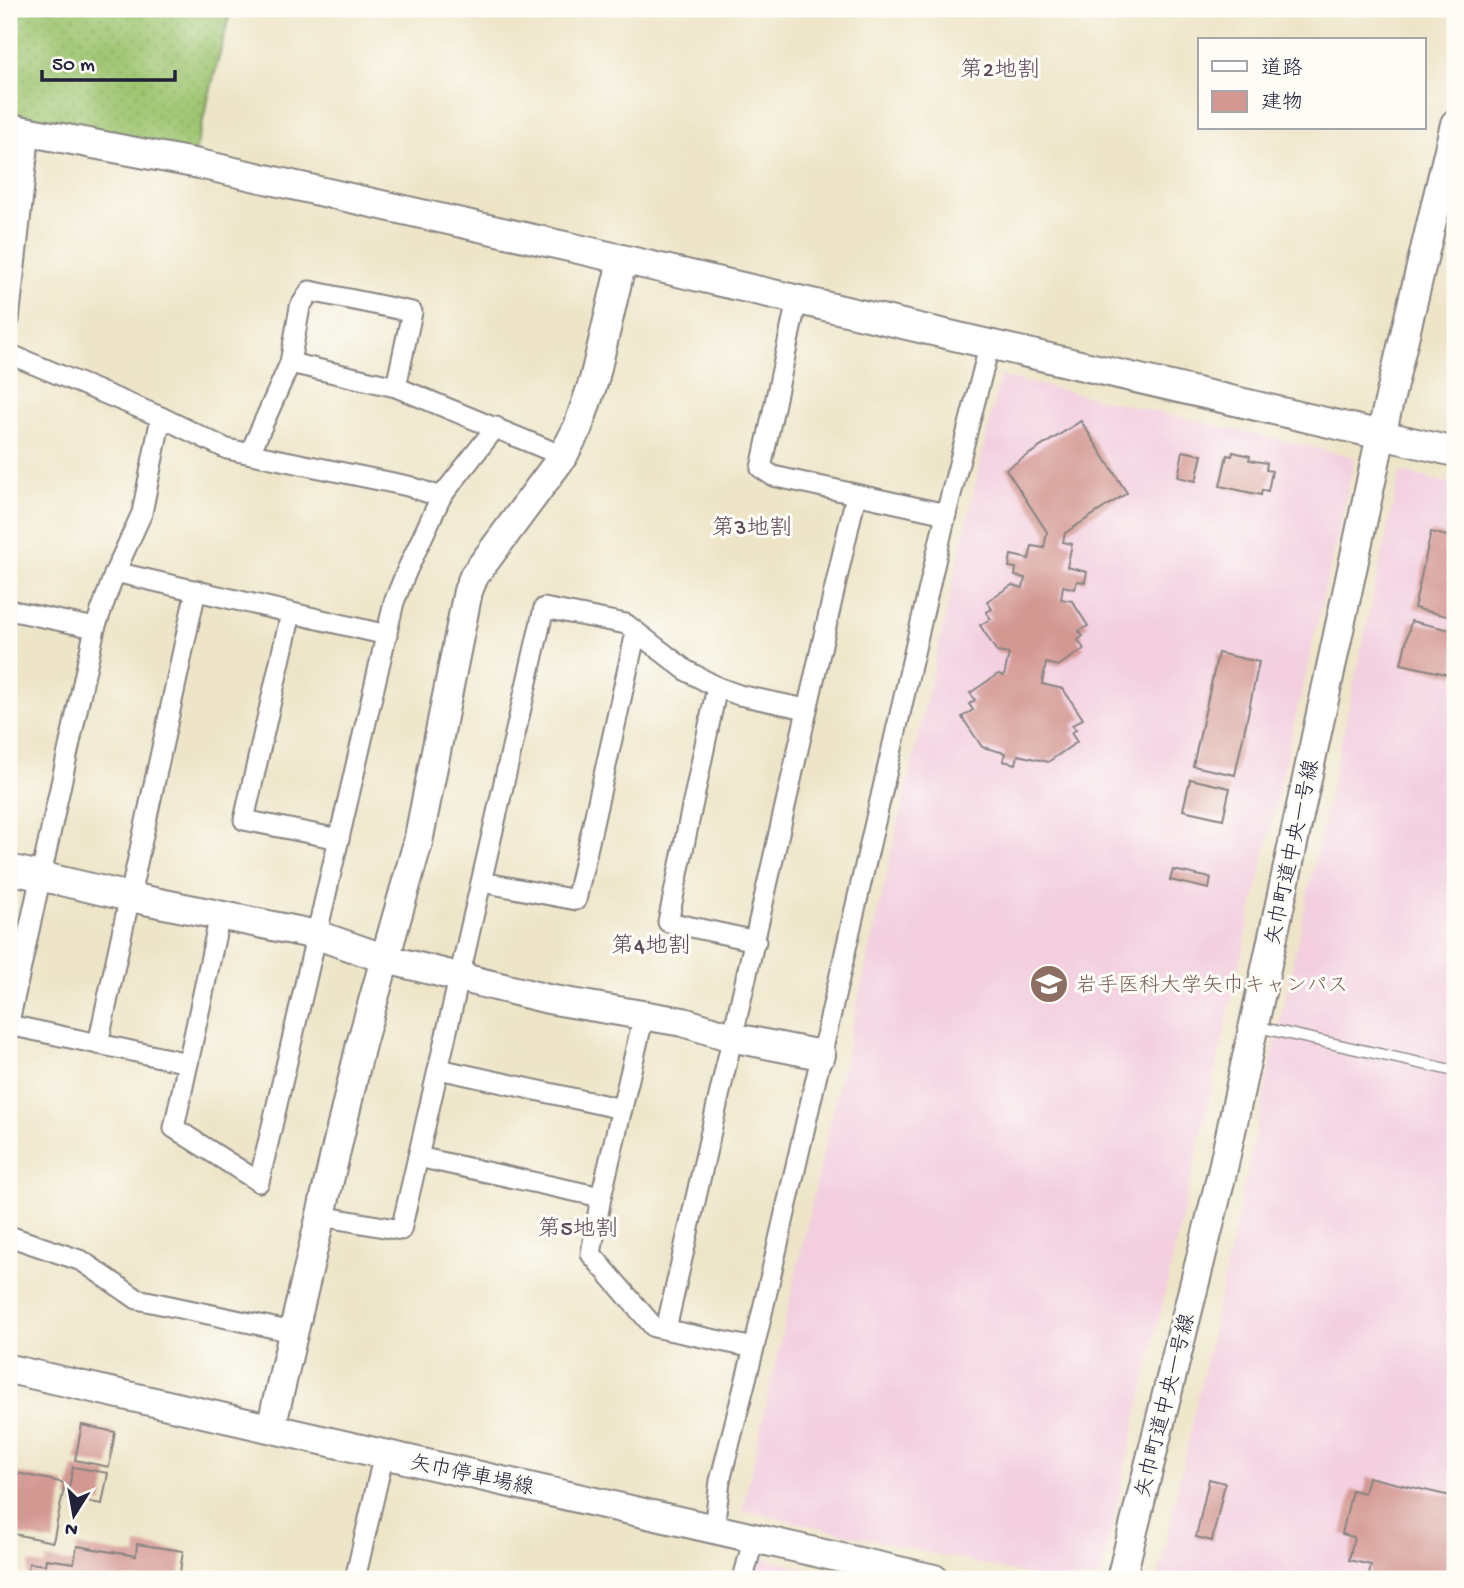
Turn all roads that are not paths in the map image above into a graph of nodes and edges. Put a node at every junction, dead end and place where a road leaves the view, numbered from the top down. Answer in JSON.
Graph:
{"nodes":[{"id":1,"x":1455,"y":124,"type":"edge"},
{"id":2,"x":20,"y":129,"type":"edge"},
{"id":3,"x":622,"y":261,"type":"junction"},
{"id":4,"x":797,"y":300,"type":"junction"},
{"id":5,"x":9,"y":320,"type":"edge"},
{"id":6,"x":990,"y":343,"type":"junction"},
{"id":7,"x":9,"y":354,"type":"edge"},
{"id":8,"x":290,"y":363,"type":"junction"},
{"id":9,"x":396,"y":387,"type":"junction"},
{"id":10,"x":161,"y":417,"type":"junction"},
{"id":11,"x":496,"y":427,"type":"junction"},
{"id":12,"x":1381,"y":435,"type":"junction"},
{"id":13,"x":1455,"y":452,"type":"edge"},
{"id":14,"x":250,"y":453,"type":"junction"},
{"id":15,"x":563,"y":456,"type":"junction"},
{"id":16,"x":856,"y":495,"type":"junction"},
{"id":17,"x":441,"y":497,"type":"junction"},
{"id":18,"x":946,"y":514,"type":"junction"},
{"id":19,"x":115,"y":572,"type":"junction"},
{"id":20,"x":196,"y":590,"type":"junction"},
{"id":21,"x":9,"y":610,"type":"edge"},
{"id":22,"x":290,"y":613,"type":"junction"},
{"id":23,"x":95,"y":628,"type":"junction"},
{"id":24,"x":636,"y":632,"type":"junction"},
{"id":25,"x":387,"y":635,"type":"junction"},
{"id":26,"x":717,"y":687,"type":"junction"},
{"id":27,"x":806,"y":709,"type":"junction"},
{"id":28,"x":339,"y":839,"type":"junction"},
{"id":29,"x":9,"y":869,"type":"edge"},
{"id":30,"x":42,"y":875,"type":"junction"},
{"id":31,"x":482,"y":882,"type":"junction"},
{"id":32,"x":130,"y":897,"type":"junction"},
{"id":33,"x":220,"y":915,"type":"junction"},
{"id":34,"x":317,"y":935,"type":"junction"},
{"id":35,"x":755,"y":941,"type":"junction"},
{"id":36,"x":386,"y":959,"type":"junction"},
{"id":37,"x":458,"y":978,"type":"junction"},
{"id":38,"x":644,"y":1015,"type":"junction"},
{"id":39,"x":9,"y":1023,"type":"edge"},
{"id":40,"x":1254,"y":1026,"type":"junction"},
{"id":41,"x":735,"y":1038,"type":"junction"},
{"id":42,"x":98,"y":1044,"type":"junction"},
{"id":43,"x":821,"y":1055,"type":"junction"},
{"id":44,"x":188,"y":1063,"type":"junction"},
{"id":45,"x":439,"y":1069,"type":"junction"},
{"id":46,"x":1455,"y":1071,"type":"edge"},
{"id":47,"x":622,"y":1109,"type":"junction"},
{"id":48,"x":418,"y":1157,"type":"junction"},
{"id":49,"x":601,"y":1197,"type":"junction"},
{"id":50,"x":321,"y":1216,"type":"junction"},
{"id":51,"x":9,"y":1236,"type":"edge"},
{"id":52,"x":666,"y":1329,"type":"junction"},
{"id":53,"x":293,"y":1332,"type":"junction"},
{"id":54,"x":754,"y":1348,"type":"junction"},
{"id":55,"x":9,"y":1369,"type":"edge"},
{"id":56,"x":271,"y":1428,"type":"junction"},
{"id":57,"x":383,"y":1454,"type":"junction"},
{"id":58,"x":714,"y":1528,"type":"junction"},
{"id":59,"x":754,"y":1537,"type":"junction"},
{"id":60,"x":355,"y":1579,"type":"edge"},
{"id":61,"x":743,"y":1579,"type":"edge"},
{"id":62,"x":934,"y":1579,"type":"edge"},
{"id":63,"x":1121,"y":1579,"type":"edge"}],
"edges":[{"from":1,"to":12,"type":"street","name":"矢巾町道中央一号線"},
{"from":2,"to":3,"type":"street"},
{"from":2,"to":5,"type":"street"},
{"from":3,"to":4,"type":"street"},
{"from":3,"to":15,"type":"street"},
{"from":4,"to":6,"type":"street"},
{"from":4,"to":16,"type":"street"},
{"from":6,"to":12,"type":"street"},
{"from":6,"to":18,"type":"street"},
{"from":7,"to":10,"type":"street"},
{"from":8,"to":9,"type":"street"},
{"from":8,"to":9,"type":"street"},
{"from":8,"to":14,"type":"street"},
{"from":9,"to":11,"type":"street"},
{"from":10,"to":14,"type":"street"},
{"from":10,"to":19,"type":"street"},
{"from":11,"to":15,"type":"street"},
{"from":11,"to":17,"type":"street"},
{"from":12,"to":13,"type":"street"},
{"from":12,"to":40,"type":"street","name":"矢巾町道中央一号線"},
{"from":14,"to":17,"type":"street"},
{"from":15,"to":36,"type":"street"},
{"from":16,"to":18,"type":"street"},
{"from":16,"to":27,"type":"street"},
{"from":17,"to":25,"type":"street"},
{"from":18,"to":43,"type":"street"},
{"from":19,"to":20,"type":"street"},
{"from":19,"to":23,"type":"street"},
{"from":20,"to":22,"type":"street"},
{"from":20,"to":32,"type":"street"},
{"from":21,"to":23,"type":"street"},
{"from":22,"to":25,"type":"street"},
{"from":22,"to":28,"type":"street"},
{"from":23,"to":30,"type":"street"},
{"from":24,"to":26,"type":"street"},
{"from":24,"to":31,"type":"street"},
{"from":24,"to":31,"type":"street"},
{"from":25,"to":28,"type":"street"},
{"from":26,"to":27,"type":"street"},
{"from":26,"to":35,"type":"street"},
{"from":27,"to":35,"type":"street"},
{"from":28,"to":34,"type":"street"},
{"from":29,"to":30,"type":"street"},
{"from":30,"to":32,"type":"street"},
{"from":30,"to":39,"type":"street"},
{"from":31,"to":37,"type":"street"},
{"from":32,"to":33,"type":"street"},
{"from":32,"to":42,"type":"street"},
{"from":33,"to":34,"type":"street"},
{"from":33,"to":44,"type":"street"},
{"from":34,"to":36,"type":"street"},
{"from":34,"to":44,"type":"street"},
{"from":35,"to":41,"type":"street"},
{"from":36,"to":37,"type":"street"},
{"from":36,"to":50,"type":"street"},
{"from":37,"to":38,"type":"street"},
{"from":37,"to":45,"type":"street"},
{"from":38,"to":41,"type":"street"},
{"from":38,"to":47,"type":"street"},
{"from":39,"to":42,"type":"street"},
{"from":40,"to":46,"type":"lane"},
{"from":40,"to":63,"type":"street","name":"矢巾町道中央一号線"},
{"from":41,"to":43,"type":"street"},
{"from":41,"to":52,"type":"street"},
{"from":42,"to":44,"type":"street"},
{"from":43,"to":54,"type":"street"},
{"from":45,"to":47,"type":"street"},
{"from":45,"to":48,"type":"street"},
{"from":47,"to":49,"type":"street"},
{"from":48,"to":49,"type":"street"},
{"from":48,"to":50,"type":"street"},
{"from":49,"to":52,"type":"street"},
{"from":50,"to":53,"type":"street"},
{"from":51,"to":53,"type":"street"},
{"from":52,"to":54,"type":"street"},
{"from":53,"to":56,"type":"street"},
{"from":54,"to":58,"type":"street"},
{"from":55,"to":56,"type":"street","name":"矢巾停車場線"},
{"from":56,"to":57,"type":"street","name":"矢巾停車場線"},
{"from":57,"to":58,"type":"street","name":"矢巾停車場線"},
{"from":57,"to":60,"type":"street"},
{"from":58,"to":59,"type":"street","name":"矢巾停車場線"},
{"from":59,"to":61,"type":"street"},
{"from":59,"to":62,"type":"street","name":"矢巾停車場線"}]}
